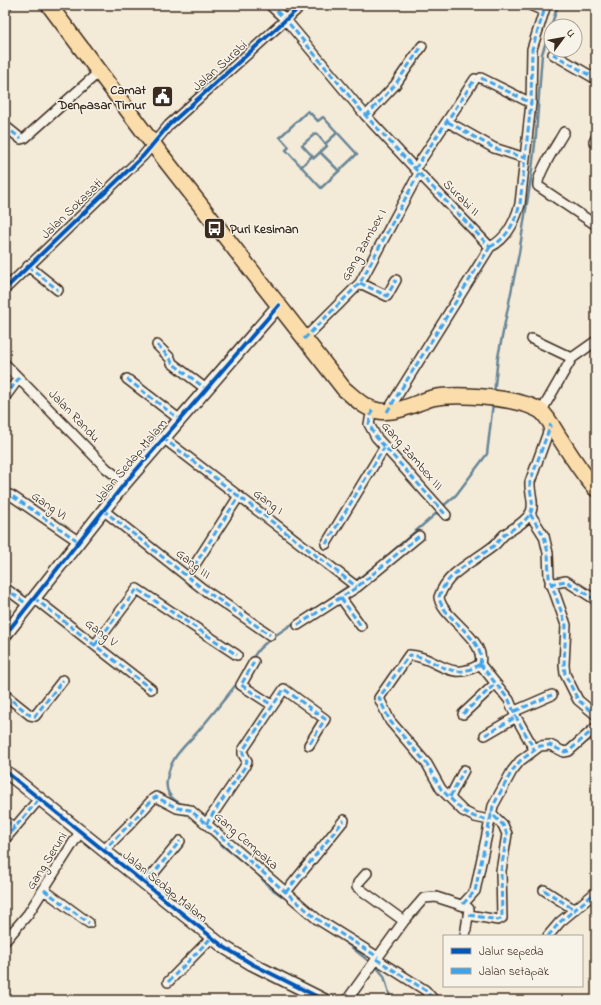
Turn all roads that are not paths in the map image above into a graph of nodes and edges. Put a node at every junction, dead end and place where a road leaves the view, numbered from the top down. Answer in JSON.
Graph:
{"nodes":[{"id":1,"x":7,"y":5,"type":"edge"},
{"id":2,"x":49,"y":5,"type":"edge"},
{"id":3,"x":270,"y":5,"type":"edge"},
{"id":4,"x":302,"y":5,"type":"edge"},
{"id":5,"x":530,"y":5,"type":"edge"},
{"id":6,"x":5,"y":8,"type":"edge"},
{"id":7,"x":545,"y":8,"type":"edge"},
{"id":8,"x":286,"y":20,"type":"junction"},
{"id":9,"x":422,"y":46,"type":"dead end"},
{"id":10,"x":560,"y":58,"type":"edge"},
{"id":11,"x":99,"y":72,"type":"junction"},
{"id":12,"x":596,"y":79,"type":"edge"},
{"id":13,"x":530,"y":103,"type":"junction"},
{"id":14,"x":366,"y":116,"type":"junction"},
{"id":15,"x":448,"y":122,"type":"junction"},
{"id":16,"x":5,"y":126,"type":"edge"},
{"id":17,"x":564,"y":132,"type":"dead end"},
{"id":18,"x":154,"y":145,"type":"junction"},
{"id":19,"x":525,"y":158,"type":"junction"},
{"id":20,"x":417,"y":171,"type":"junction"},
{"id":21,"x":596,"y":225,"type":"edge"},
{"id":22,"x":490,"y":247,"type":"junction"},
{"id":23,"x":28,"y":266,"type":"junction"},
{"id":24,"x":396,"y":280,"type":"dead end"},
{"id":25,"x":360,"y":283,"type":"junction"},
{"id":26,"x":5,"y":289,"type":"edge"},
{"id":27,"x":58,"y":290,"type":"dead end"},
{"id":28,"x":279,"y":305,"type":"junction"},
{"id":29,"x":304,"y":339,"type":"junction"},
{"id":30,"x":532,"y":339,"type":"dead end"},
{"id":31,"x":596,"y":341,"type":"edge"},
{"id":32,"x":157,"y":345,"type":"dead end"},
{"id":33,"x":572,"y":358,"type":"junction"},
{"id":34,"x":5,"y":364,"type":"edge"},
{"id":35,"x":19,"y":378,"type":"junction"},
{"id":36,"x":127,"y":379,"type":"dead end"},
{"id":37,"x":206,"y":389,"type":"junction"},
{"id":38,"x":5,"y":397,"type":"edge"},
{"id":39,"x":372,"y":410,"type":"junction"},
{"id":40,"x":387,"y":412,"type":"junction"},
{"id":41,"x":546,"y":418,"type":"junction"},
{"id":42,"x":179,"y":419,"type":"junction"},
{"id":43,"x":163,"y":438,"type":"junction"},
{"id":44,"x":384,"y":448,"type":"junction"},
{"id":45,"x":125,"y":483,"type":"junction"},
{"id":46,"x":596,"y":489,"type":"edge"},
{"id":47,"x":239,"y":496,"type":"junction"},
{"id":48,"x":5,"y":498,"type":"edge"},
{"id":49,"x":103,"y":510,"type":"junction"},
{"id":50,"x":443,"y":512,"type":"dead end"},
{"id":51,"x":530,"y":514,"type":"junction"},
{"id":52,"x":419,"y":536,"type":"dead end"},
{"id":53,"x":78,"y":541,"type":"junction"},
{"id":54,"x":326,"y":544,"type":"dead end"},
{"id":55,"x":194,"y":566,"type":"dead end"},
{"id":56,"x":550,"y":584,"type":"junction"},
{"id":57,"x":354,"y":585,"type":"junction"},
{"id":58,"x":5,"y":588,"type":"edge"},
{"id":59,"x":341,"y":598,"type":"junction"},
{"id":60,"x":596,"y":600,"type":"edge"},
{"id":61,"x":31,"y":602,"type":"junction"},
{"id":62,"x":298,"y":625,"type":"dead end"},
{"id":63,"x":361,"y":626,"type":"dead end"},
{"id":64,"x":5,"y":635,"type":"edge"},
{"id":65,"x":270,"y":635,"type":"dead end"},
{"id":66,"x":95,"y":645,"type":"junction"},
{"id":67,"x":237,"y":655,"type":"dead end"},
{"id":68,"x":254,"y":662,"type":"dead end"},
{"id":69,"x":480,"y":664,"type":"junction"},
{"id":70,"x":63,"y":680,"type":"dead end"},
{"id":71,"x":495,"y":684,"type":"junction"},
{"id":72,"x":151,"y":689,"type":"dead end"},
{"id":73,"x":5,"y":695,"type":"edge"},
{"id":74,"x":552,"y":695,"type":"dead end"},
{"id":75,"x":272,"y":705,"type":"junction"},
{"id":76,"x":464,"y":714,"type":"dead end"},
{"id":77,"x":515,"y":714,"type":"junction"},
{"id":78,"x":596,"y":715,"type":"edge"},
{"id":79,"x":596,"y":727,"type":"edge"},
{"id":80,"x":485,"y":734,"type":"dead end"},
{"id":81,"x":309,"y":745,"type":"dead end"},
{"id":82,"x":534,"y":749,"type":"junction"},
{"id":83,"x":464,"y":770,"type":"dead end"},
{"id":84,"x":5,"y":771,"type":"edge"},
{"id":85,"x":450,"y":797,"type":"junction"},
{"id":86,"x":39,"y":799,"type":"junction"},
{"id":87,"x":490,"y":816,"type":"junction"},
{"id":88,"x":344,"y":820,"type":"dead end"},
{"id":89,"x":5,"y":821,"type":"edge"},
{"id":90,"x":206,"y":824,"type":"junction"},
{"id":91,"x":14,"y":827,"type":"junction"},
{"id":92,"x":80,"y":832,"type":"junction"},
{"id":93,"x":5,"y":839,"type":"edge"},
{"id":94,"x":180,"y":841,"type":"dead end"},
{"id":95,"x":103,"y":851,"type":"junction"},
{"id":96,"x":367,"y":873,"type":"dead end"},
{"id":97,"x":145,"y":884,"type":"junction"},
{"id":98,"x":44,"y":890,"type":"junction"},
{"id":99,"x":544,"y":890,"type":"dead end"},
{"id":100,"x":286,"y":892,"type":"junction"},
{"id":101,"x":595,"y":896,"type":"edge"},
{"id":102,"x":463,"y":904,"type":"junction"},
{"id":103,"x":575,"y":910,"type":"junction"},
{"id":104,"x":469,"y":915,"type":"junction"},
{"id":105,"x":404,"y":921,"type":"junction"},
{"id":106,"x":89,"y":923,"type":"dead end"},
{"id":107,"x":465,"y":935,"type":"edge"},
{"id":108,"x":549,"y":935,"type":"edge"},
{"id":109,"x":211,"y":938,"type":"junction"},
{"id":110,"x":5,"y":940,"type":"edge"},
{"id":111,"x":375,"y":961,"type":"junction"},
{"id":112,"x":168,"y":982,"type":"dead end"},
{"id":113,"x":324,"y":1000,"type":"edge"},
{"id":114,"x":347,"y":1000,"type":"edge"},
{"id":115,"x":434,"y":1000,"type":"edge"}],
"edges":[{"from":1,"to":6,"type":"street"},
{"from":2,"to":11,"type":"main road"},
{"from":3,"to":8,"type":"street"},
{"from":4,"to":8,"type":"street","name":"Jalan Surabi"},
{"from":5,"to":7,"type":"street"},
{"from":7,"to":13,"type":"street"},
{"from":8,"to":14,"type":"street","name":"Surabi II"},
{"from":8,"to":18,"type":"street","name":"Jalan Surabi"},
{"from":9,"to":14,"type":"street"},
{"from":10,"to":12,"type":"street"},
{"from":11,"to":16,"type":"street"},
{"from":11,"to":18,"type":"main road"},
{"from":13,"to":15,"type":"street","name":"Gang Zambex I"},
{"from":13,"to":19,"type":"street"},
{"from":14,"to":20,"type":"street","name":"Surabi II"},
{"from":15,"to":19,"type":"street"},
{"from":15,"to":20,"type":"street","name":"Gang Zambex I"},
{"from":17,"to":21,"type":"street"},
{"from":18,"to":23,"type":"street","name":"Jalan Sokasati"},
{"from":18,"to":28,"type":"main road"},
{"from":19,"to":22,"type":"street"},
{"from":20,"to":22,"type":"street","name":"Surabi II"},
{"from":20,"to":25,"type":"street","name":"Gang Zambex I"},
{"from":22,"to":40,"type":"street"},
{"from":23,"to":26,"type":"street","name":"Jalan Sokasati"},
{"from":23,"to":27,"type":"street"},
{"from":24,"to":25,"type":"street"},
{"from":25,"to":29,"type":"street","name":"Gang Zambex I"},
{"from":28,"to":29,"type":"main road"},
{"from":28,"to":37,"type":"street","name":"Jalan Sedap Malam"},
{"from":29,"to":39,"type":"main road"},
{"from":30,"to":33,"type":"street"},
{"from":31,"to":33,"type":"street"},
{"from":32,"to":37,"type":"street"},
{"from":33,"to":41,"type":"street"},
{"from":34,"to":35,"type":"street","name":"Jalan Randu"},
{"from":35,"to":38,"type":"street"},
{"from":35,"to":45,"type":"street","name":"Jalan Randu"},
{"from":36,"to":42,"type":"street"},
{"from":37,"to":42,"type":"street","name":"Jalan Sedap Malam"},
{"from":39,"to":40,"type":"main road"},
{"from":39,"to":44,"type":"street","name":"Gang Zambex III"},
{"from":40,"to":41,"type":"main road"},
{"from":41,"to":46,"type":"main road"},
{"from":41,"to":51,"type":"street"},
{"from":42,"to":43,"type":"street","name":"Jalan Sedap Malam"},
{"from":43,"to":45,"type":"street","name":"Jalan Sedap Malam"},
{"from":43,"to":47,"type":"street","name":"Gang I"},
{"from":44,"to":50,"type":"street","name":"Gang Zambex III"},
{"from":44,"to":54,"type":"street"},
{"from":45,"to":49,"type":"street","name":"Jalan Sedap Malam"},
{"from":47,"to":55,"type":"street"},
{"from":47,"to":57,"type":"street","name":"Gang I"},
{"from":48,"to":53,"type":"street","name":"Gang VI"},
{"from":49,"to":53,"type":"street","name":"Jalan Sedap Malam"},
{"from":49,"to":65,"type":"street","name":"Gang III"},
{"from":51,"to":56,"type":"street"},
{"from":51,"to":69,"type":"street"},
{"from":52,"to":57,"type":"street"},
{"from":53,"to":61,"type":"street","name":"Jalan Sedap Malam"},
{"from":56,"to":60,"type":"street"},
{"from":56,"to":78,"type":"street"},
{"from":57,"to":59,"type":"street"},
{"from":58,"to":61,"type":"street","name":"Gang V"},
{"from":59,"to":62,"type":"street"},
{"from":59,"to":63,"type":"street"},
{"from":61,"to":64,"type":"street","name":"Jalan Sedap Malam"},
{"from":61,"to":66,"type":"street","name":"Gang V"},
{"from":66,"to":67,"type":"street"},
{"from":66,"to":72,"type":"street","name":"Gang V"},
{"from":68,"to":75,"type":"street"},
{"from":69,"to":71,"type":"street"},
{"from":69,"to":85,"type":"street"},
{"from":70,"to":73,"type":"street"},
{"from":71,"to":76,"type":"street"},
{"from":71,"to":77,"type":"street"},
{"from":74,"to":77,"type":"street"},
{"from":75,"to":81,"type":"street"},
{"from":75,"to":90,"type":"street"},
{"from":77,"to":80,"type":"street"},
{"from":77,"to":82,"type":"street"},
{"from":79,"to":82,"type":"street"},
{"from":82,"to":87,"type":"street"},
{"from":83,"to":85,"type":"street"},
{"from":84,"to":86,"type":"street","name":"Jalan Sedap Malam"},
{"from":85,"to":87,"type":"street"},
{"from":86,"to":91,"type":"street"},
{"from":86,"to":92,"type":"street","name":"Jalan Sedap Malam"},
{"from":87,"to":102,"type":"street"},
{"from":87,"to":104,"type":"street"},
{"from":88,"to":100,"type":"street"},
{"from":89,"to":91,"type":"street"},
{"from":90,"to":95,"type":"street","name":"Gang Cempaka"},
{"from":90,"to":100,"type":"street","name":"Gang Cempaka"},
{"from":91,"to":93,"type":"street"},
{"from":92,"to":95,"type":"street","name":"Jalan Sedap Malam"},
{"from":92,"to":98,"type":"street","name":"Gang Seruni"},
{"from":94,"to":97,"type":"street"},
{"from":95,"to":97,"type":"street","name":"Jalan Sedap Malam"},
{"from":96,"to":105,"type":"street"},
{"from":97,"to":109,"type":"street","name":"Jalan Sedap Malam"},
{"from":98,"to":106,"type":"street"},
{"from":98,"to":110,"type":"street","name":"Gang Seruni"},
{"from":99,"to":103,"type":"street"},
{"from":100,"to":111,"type":"street","name":"Gang Cempaka"},
{"from":101,"to":103,"type":"street"},
{"from":102,"to":104,"type":"street"},
{"from":102,"to":105,"type":"street"},
{"from":103,"to":108,"type":"street"},
{"from":104,"to":107,"type":"street"},
{"from":105,"to":111,"type":"street"},
{"from":109,"to":112,"type":"street"},
{"from":109,"to":113,"type":"street","name":"Jalan Sedap Malam"},
{"from":111,"to":114,"type":"street"},
{"from":111,"to":115,"type":"street","name":"Gang Cempaka"}]}
